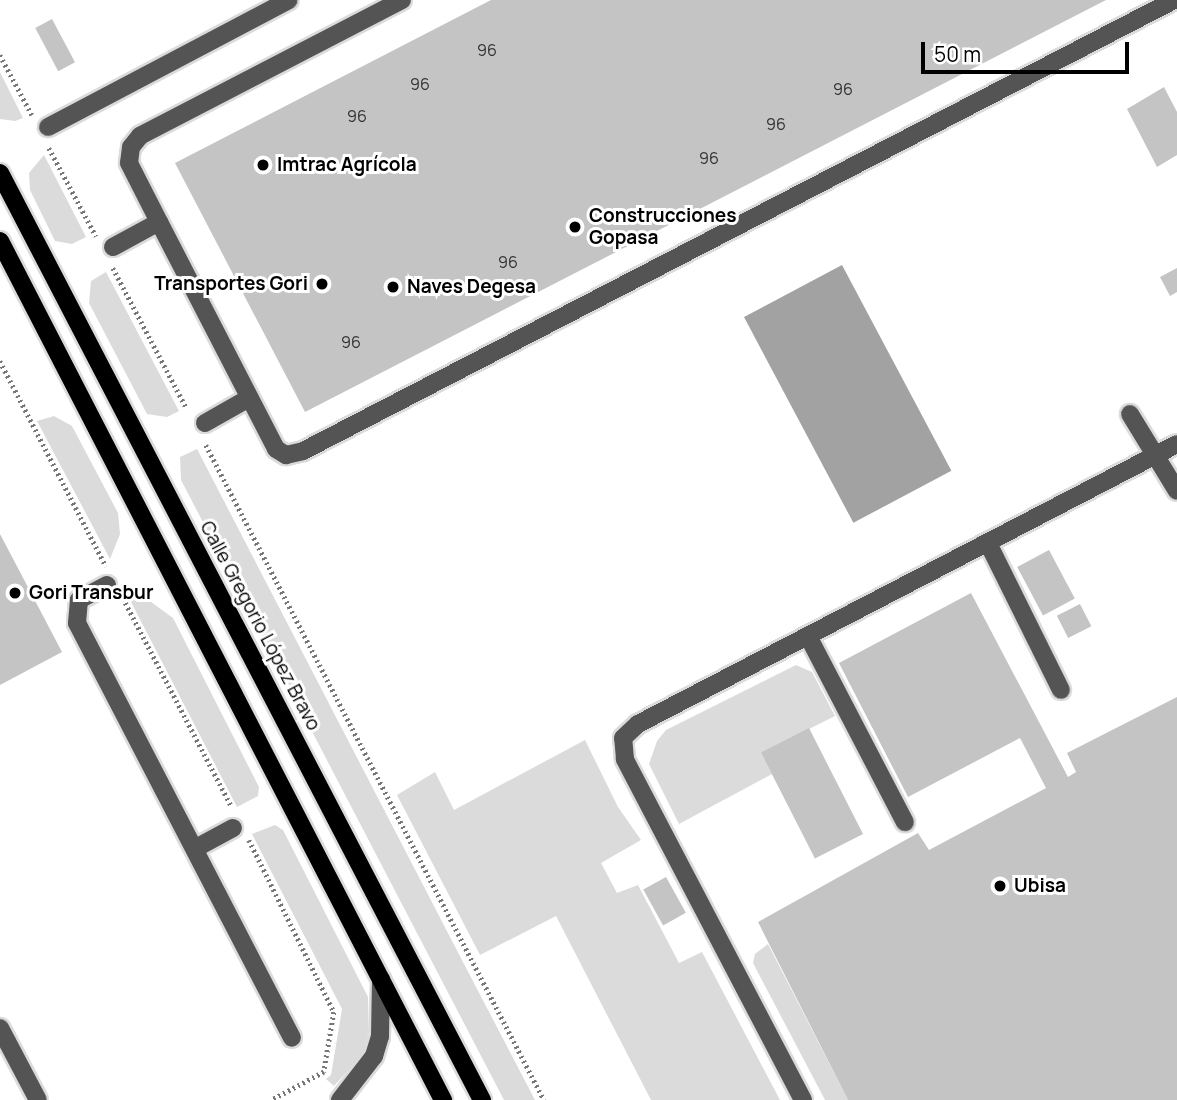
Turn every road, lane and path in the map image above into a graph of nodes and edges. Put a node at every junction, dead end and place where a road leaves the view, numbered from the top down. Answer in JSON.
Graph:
{"nodes":[{"id":1,"x":289,"y":0,"type":"edge"},
{"id":2,"x":401,"y":0,"type":"edge"},
{"id":3,"x":1174,"y":0,"type":"edge"},
{"id":4,"x":0,"y":55,"type":"edge"},
{"id":5,"x":43,"y":130,"type":"junction"},
{"id":6,"x":0,"y":173,"type":"edge"},
{"id":7,"x":159,"y":222,"type":"junction"},
{"id":8,"x":0,"y":241,"type":"edge"},
{"id":9,"x":107,"y":250,"type":"junction"},
{"id":10,"x":0,"y":361,"type":"edge"},
{"id":11,"x":249,"y":398,"type":"junction"},
{"id":12,"x":1130,"y":414,"type":"dead end"},
{"id":13,"x":199,"y":426,"type":"junction"},
{"id":14,"x":1177,"y":444,"type":"edge"},
{"id":15,"x":1154,"y":456,"type":"junction"},
{"id":16,"x":1177,"y":491,"type":"edge"},
{"id":17,"x":988,"y":543,"type":"junction"},
{"id":18,"x":112,"y":583,"type":"junction"},
{"id":19,"x":808,"y":636,"type":"junction"},
{"id":20,"x":1061,"y":690,"type":"dead end"},
{"id":21,"x":905,"y":822,"type":"dead end"},
{"id":22,"x":238,"y":825,"type":"junction"},
{"id":23,"x":196,"y":848,"type":"junction"},
{"id":24,"x":381,"y":979,"type":"junction"},
{"id":25,"x":0,"y":1028,"type":"edge"},
{"id":26,"x":292,"y":1038,"type":"dead end"},
{"id":27,"x":38,"y":1100,"type":"edge"},
{"id":28,"x":272,"y":1100,"type":"edge"},
{"id":29,"x":340,"y":1100,"type":"edge"},
{"id":30,"x":443,"y":1100,"type":"edge"},
{"id":31,"x":482,"y":1100,"type":"edge"},
{"id":32,"x":544,"y":1100,"type":"edge"},
{"id":33,"x":803,"y":1100,"type":"edge"}],
"edges":[{"from":1,"to":5,"type":"street"},
{"from":2,"to":7,"type":"street"},
{"from":3,"to":11,"type":"street"},
{"from":4,"to":5,"type":"path"},
{"from":5,"to":9,"type":"path"},
{"from":6,"to":31,"type":"main road","name":"Calle Gregorio López Bravo"},
{"from":7,"to":9,"type":"street"},
{"from":7,"to":11,"type":"street"},
{"from":8,"to":24,"type":"main road"},
{"from":9,"to":13,"type":"path"},
{"from":10,"to":18,"type":"path"},
{"from":11,"to":13,"type":"street"},
{"from":12,"to":15,"type":"street"},
{"from":13,"to":32,"type":"path"},
{"from":14,"to":15,"type":"street"},
{"from":15,"to":16,"type":"street"},
{"from":15,"to":17,"type":"street"},
{"from":17,"to":19,"type":"street"},
{"from":17,"to":20,"type":"street"},
{"from":18,"to":22,"type":"path"},
{"from":18,"to":23,"type":"street"},
{"from":19,"to":21,"type":"street"},
{"from":19,"to":33,"type":"street"},
{"from":22,"to":23,"type":"street"},
{"from":22,"to":28,"type":"path"},
{"from":23,"to":26,"type":"street"},
{"from":24,"to":29,"type":"street"},
{"from":24,"to":30,"type":"main road"},
{"from":25,"to":27,"type":"street"}]}
